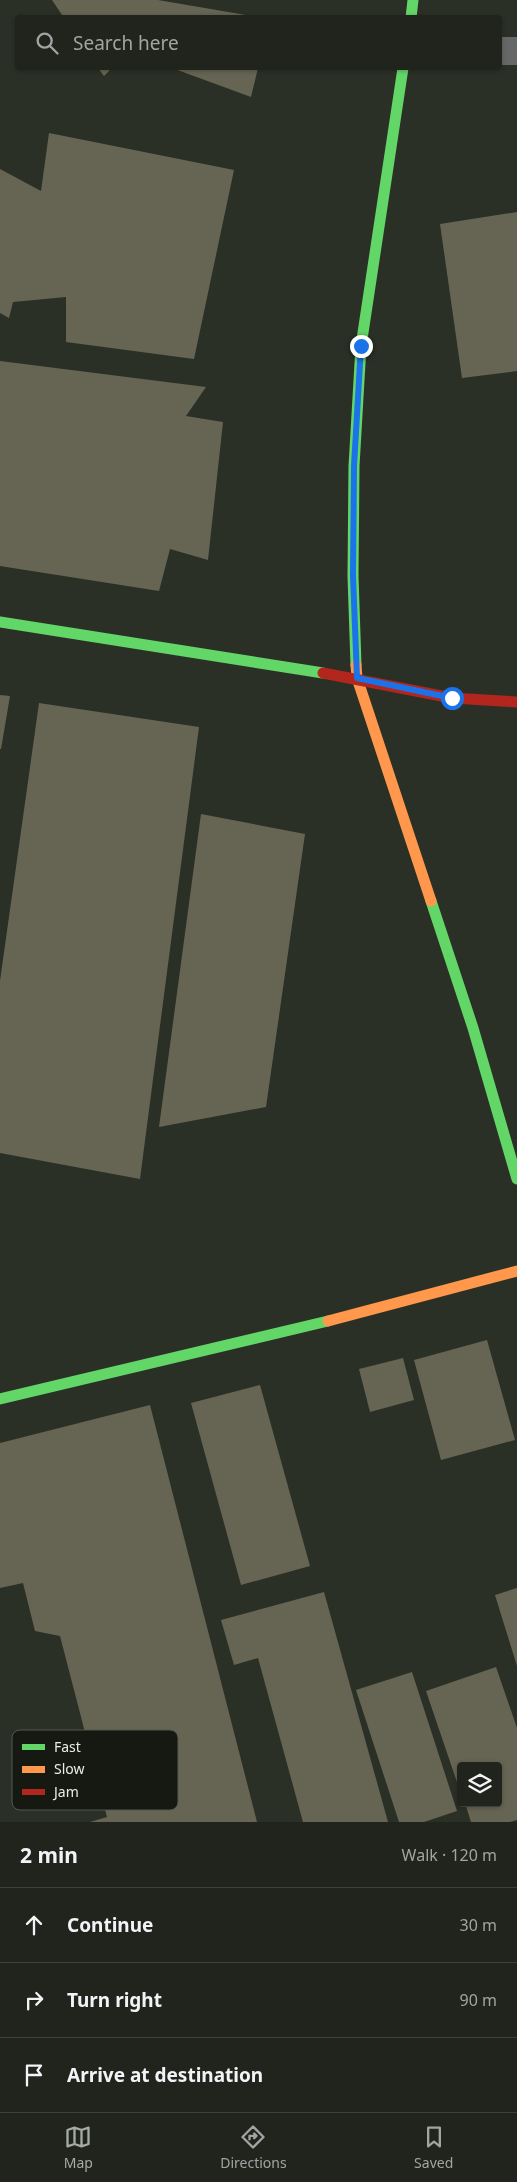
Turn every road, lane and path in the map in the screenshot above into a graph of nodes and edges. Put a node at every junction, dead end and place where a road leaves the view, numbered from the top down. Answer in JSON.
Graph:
{"nodes":[{"id":1,"x":413,"y":0,"type":"edge"},
{"id":2,"x":410,"y":15,"type":"edge"},
{"id":3,"x":502,"y":51,"type":"edge"},
{"id":4,"x":517,"y":51,"type":"edge"},
{"id":5,"x":403,"y":70,"type":"edge"},
{"id":6,"x":0,"y":622,"type":"edge"},
{"id":7,"x":357,"y":678,"type":"junction"},
{"id":8,"x":517,"y":702,"type":"edge"},
{"id":9,"x":517,"y":1179,"type":"edge"},
{"id":10,"x":517,"y":1271,"type":"edge"},
{"id":11,"x":0,"y":1400,"type":"edge"}],
"edges":[{"from":1,"to":2,"type":"street"},
{"from":3,"to":4,"type":"street"},
{"from":5,"to":7,"type":"street"},
{"from":6,"to":7,"type":"street"},
{"from":7,"to":8,"type":"street"},
{"from":7,"to":9,"type":"street"},
{"from":10,"to":11,"type":"street"}]}
